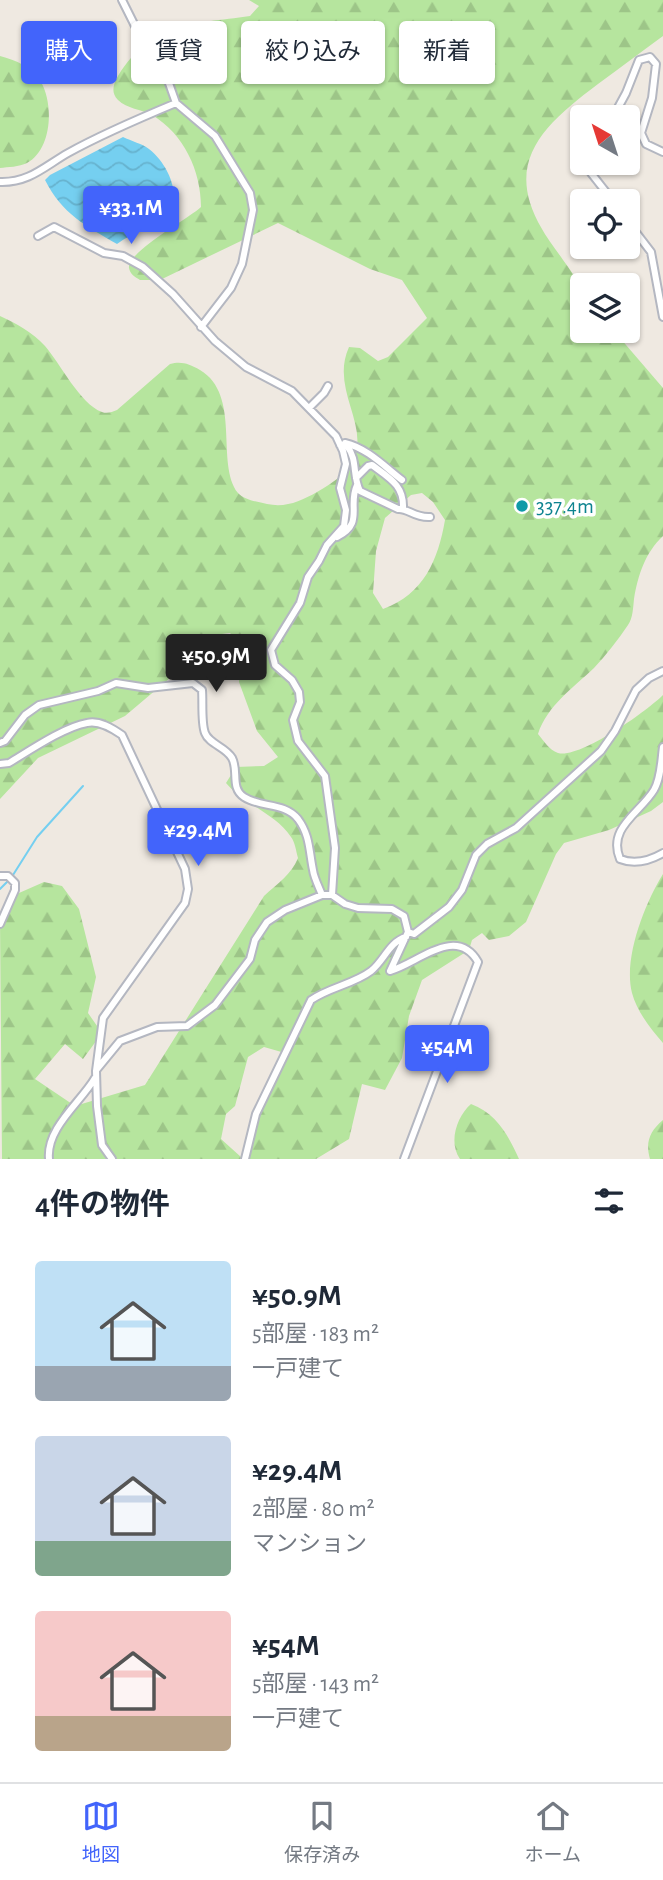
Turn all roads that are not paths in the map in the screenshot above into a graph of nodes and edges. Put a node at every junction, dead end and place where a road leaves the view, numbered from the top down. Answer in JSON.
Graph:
{"nodes":[{"id":1,"x":122,"y":0,"type":"edge"},
{"id":2,"x":176,"y":103,"type":"junction"},
{"id":3,"x":619,"y":105,"type":"edge"},
{"id":4,"x":663,"y":152,"type":"edge"},
{"id":5,"x":593,"y":175,"type":"edge"},
{"id":6,"x":0,"y":182,"type":"edge"},
{"id":7,"x":604,"y":189,"type":"edge"},
{"id":8,"x":38,"y":236,"type":"dead end"},
{"id":9,"x":640,"y":238,"type":"edge"},
{"id":10,"x":663,"y":317,"type":"edge"},
{"id":11,"x":201,"y":327,"type":"junction"},
{"id":12,"x":328,"y":386,"type":"dead end"},
{"id":13,"x":309,"y":408,"type":"junction"},
{"id":14,"x":340,"y":445,"type":"junction"},
{"id":15,"x":356,"y":481,"type":"junction"},
{"id":16,"x":402,"y":481,"type":"dead end"},
{"id":17,"x":403,"y":508,"type":"junction"},
{"id":18,"x":430,"y":517,"type":"dead end"},
{"id":19,"x":332,"y":539,"type":"junction"},
{"id":20,"x":663,"y":671,"type":"edge"},
{"id":21,"x":0,"y":743,"type":"edge"},
{"id":22,"x":663,"y":747,"type":"edge"},
{"id":23,"x":0,"y":764,"type":"edge"},
{"id":24,"x":663,"y":853,"type":"edge"},
{"id":25,"x":0,"y":876,"type":"edge"},
{"id":26,"x":322,"y":895,"type":"junction"},
{"id":27,"x":332,"y":895,"type":"junction"},
{"id":28,"x":0,"y":924,"type":"edge"},
{"id":29,"x":407,"y":935,"type":"junction"},
{"id":30,"x":96,"y":1073,"type":"junction"},
{"id":31,"x":49,"y":1159,"type":"edge"},
{"id":32,"x":112,"y":1159,"type":"edge"},
{"id":33,"x":245,"y":1159,"type":"edge"},
{"id":34,"x":404,"y":1159,"type":"edge"}],
"edges":[{"from":1,"to":2,"type":"street"},
{"from":2,"to":6,"type":"street"},
{"from":2,"to":11,"type":"street"},
{"from":3,"to":4,"type":"street"},
{"from":5,"to":7,"type":"street"},
{"from":8,"to":11,"type":"street"},
{"from":9,"to":10,"type":"street"},
{"from":11,"to":13,"type":"street"},
{"from":12,"to":13,"type":"street"},
{"from":13,"to":14,"type":"street"},
{"from":14,"to":15,"type":"street"},
{"from":14,"to":16,"type":"street"},
{"from":14,"to":19,"type":"street"},
{"from":15,"to":17,"type":"street"},
{"from":15,"to":17,"type":"street"},
{"from":15,"to":19,"type":"street"},
{"from":17,"to":18,"type":"street"},
{"from":19,"to":27,"type":"street"},
{"from":20,"to":29,"type":"street"},
{"from":21,"to":26,"type":"street"},
{"from":22,"to":24,"type":"street"},
{"from":23,"to":30,"type":"street"},
{"from":25,"to":28,"type":"street"},
{"from":26,"to":27,"type":"street"},
{"from":26,"to":30,"type":"street"},
{"from":27,"to":29,"type":"street"},
{"from":29,"to":33,"type":"street"},
{"from":29,"to":34,"type":"street"},
{"from":30,"to":31,"type":"street"},
{"from":30,"to":32,"type":"street"}]}
